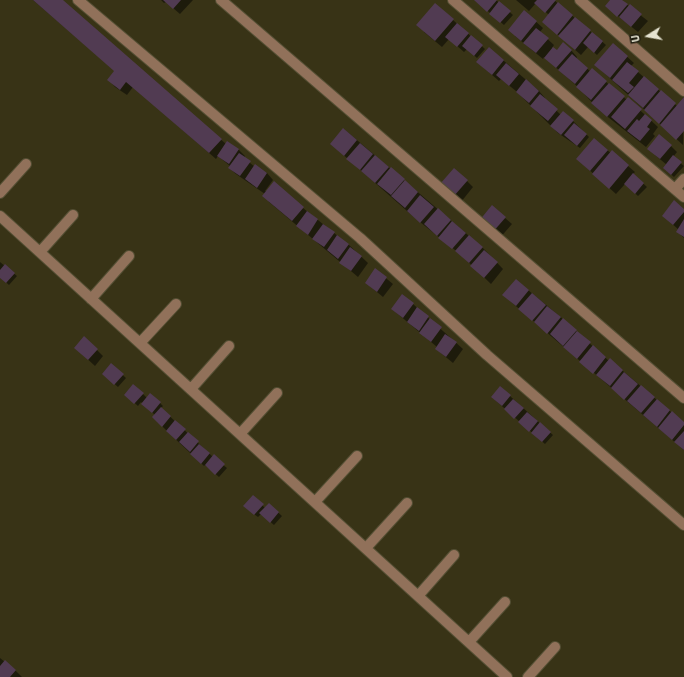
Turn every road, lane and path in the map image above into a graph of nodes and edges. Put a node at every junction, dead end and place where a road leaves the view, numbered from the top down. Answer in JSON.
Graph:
{"nodes":[{"id":1,"x":78,"y":0,"type":"edge"},
{"id":2,"x":221,"y":0,"type":"edge"},
{"id":3,"x":453,"y":0,"type":"edge"},
{"id":4,"x":580,"y":0,"type":"edge"},
{"id":5,"x":684,"y":91,"type":"edge"},
{"id":6,"x":26,"y":164,"type":"dead end"},
{"id":7,"x":684,"y":179,"type":"edge"},
{"id":8,"x":675,"y":189,"type":"junction"},
{"id":9,"x":0,"y":193,"type":"edge"},
{"id":10,"x":684,"y":197,"type":"edge"},
{"id":11,"x":73,"y":215,"type":"dead end"},
{"id":12,"x":0,"y":216,"type":"edge"},
{"id":13,"x":40,"y":252,"type":"junction"},
{"id":14,"x":129,"y":256,"type":"dead end"},
{"id":15,"x":91,"y":299,"type":"junction"},
{"id":16,"x":176,"y":304,"type":"dead end"},
{"id":17,"x":140,"y":344,"type":"junction"},
{"id":18,"x":229,"y":346,"type":"dead end"},
{"id":19,"x":191,"y":389,"type":"junction"},
{"id":20,"x":277,"y":393,"type":"dead end"},
{"id":21,"x":684,"y":398,"type":"edge"},
{"id":22,"x":240,"y":434,"type":"junction"},
{"id":23,"x":356,"y":456,"type":"dead end"},
{"id":24,"x":315,"y":502,"type":"junction"},
{"id":25,"x":407,"y":503,"type":"dead end"},
{"id":26,"x":684,"y":524,"type":"edge"},
{"id":27,"x":366,"y":548,"type":"junction"},
{"id":28,"x":454,"y":555,"type":"dead end"},
{"id":29,"x":418,"y":596,"type":"junction"},
{"id":30,"x":505,"y":602,"type":"dead end"},
{"id":31,"x":469,"y":642,"type":"junction"},
{"id":32,"x":555,"y":647,"type":"dead end"},
{"id":33,"x":507,"y":677,"type":"edge"},
{"id":34,"x":528,"y":677,"type":"edge"}],
"edges":[{"from":1,"to":26,"type":"street"},
{"from":2,"to":21,"type":"street"},
{"from":3,"to":8,"type":"street"},
{"from":4,"to":5,"type":"street"},
{"from":6,"to":9,"type":"street"},
{"from":7,"to":8,"type":"street"},
{"from":8,"to":10,"type":"street"},
{"from":11,"to":13,"type":"street"},
{"from":12,"to":13,"type":"street"},
{"from":13,"to":15,"type":"street"},
{"from":14,"to":15,"type":"street"},
{"from":15,"to":17,"type":"street"},
{"from":16,"to":17,"type":"street"},
{"from":17,"to":19,"type":"street"},
{"from":18,"to":19,"type":"street"},
{"from":19,"to":22,"type":"street"},
{"from":20,"to":22,"type":"street"},
{"from":22,"to":24,"type":"street"},
{"from":23,"to":24,"type":"street"},
{"from":24,"to":27,"type":"street"},
{"from":25,"to":27,"type":"street"},
{"from":27,"to":29,"type":"street"},
{"from":28,"to":29,"type":"street"},
{"from":29,"to":31,"type":"street"},
{"from":30,"to":31,"type":"street"},
{"from":31,"to":33,"type":"street"},
{"from":32,"to":34,"type":"street"}]}
